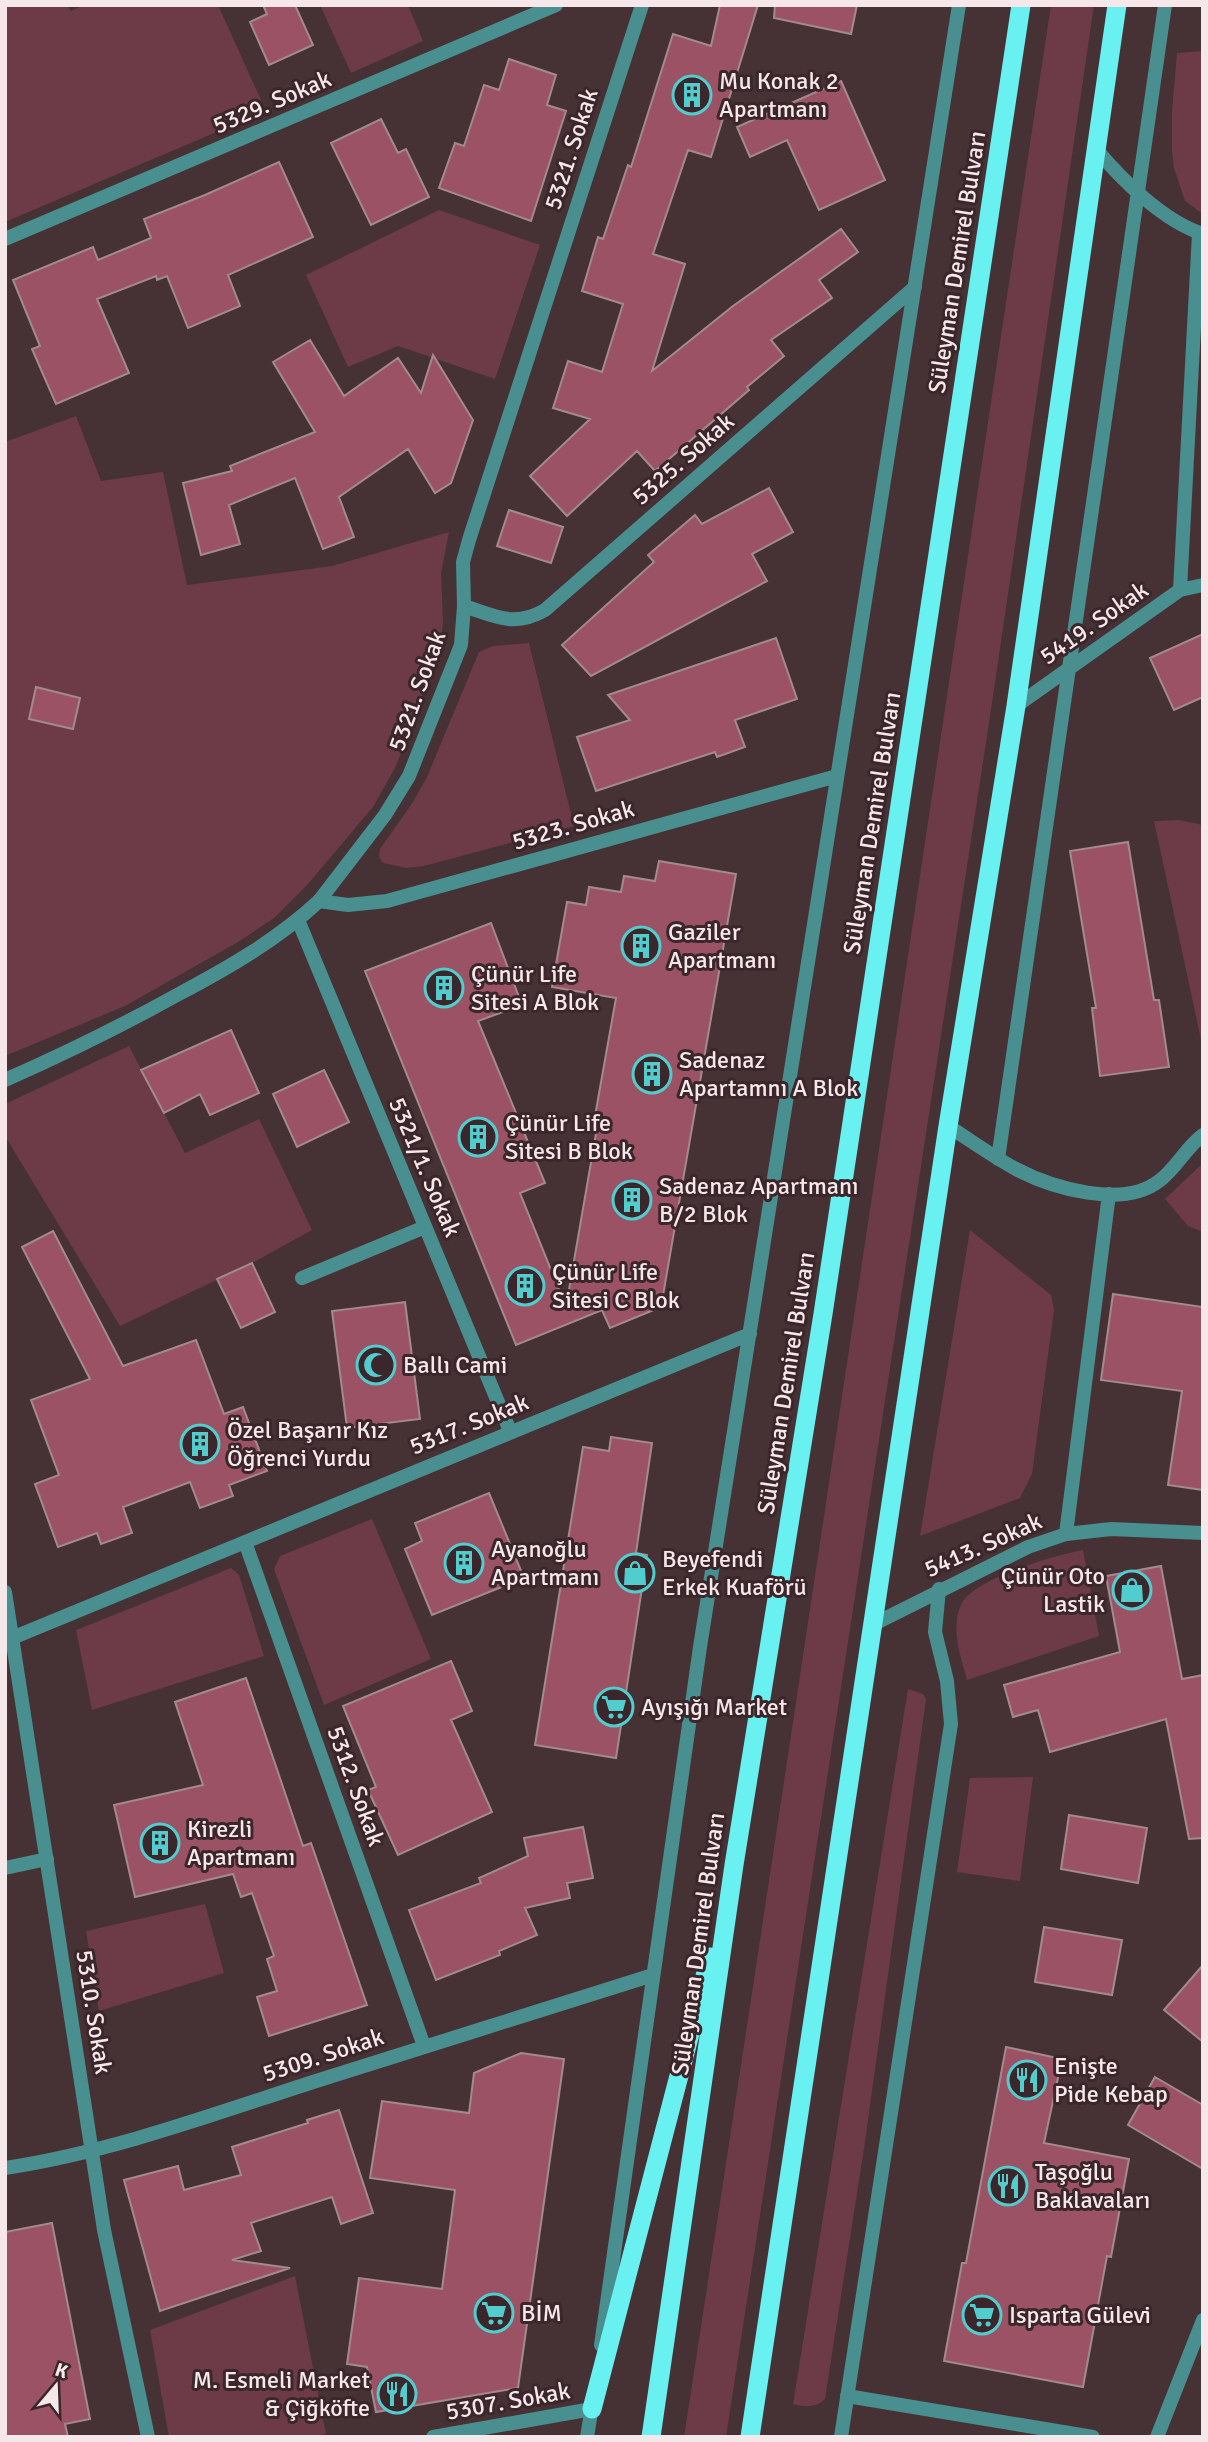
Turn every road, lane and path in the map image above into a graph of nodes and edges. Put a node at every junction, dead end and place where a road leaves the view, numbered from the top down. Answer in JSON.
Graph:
{"nodes":[{"id":1,"x":556,"y":5,"type":"edge"},
{"id":2,"x":642,"y":5,"type":"edge"},
{"id":3,"x":959,"y":5,"type":"edge"},
{"id":4,"x":1021,"y":5,"type":"edge"},
{"id":5,"x":1117,"y":5,"type":"edge"},
{"id":6,"x":1165,"y":5,"type":"edge"},
{"id":7,"x":1096,"y":149,"type":"junction"},
{"id":8,"x":1139,"y":192,"type":"junction"},
{"id":9,"x":1201,"y":233,"type":"edge"},
{"id":10,"x":5,"y":239,"type":"edge"},
{"id":11,"x":915,"y":287,"type":"junction"},
{"id":12,"x":1203,"y":585,"type":"edge"},
{"id":13,"x":1180,"y":590,"type":"junction"},
{"id":14,"x":464,"y":606,"type":"junction"},
{"id":15,"x":1070,"y":668,"type":"junction"},
{"id":16,"x":1016,"y":706,"type":"junction"},
{"id":17,"x":837,"y":776,"type":"junction"},
{"id":18,"x":318,"y":901,"type":"junction"},
{"id":19,"x":298,"y":920,"type":"junction"},
{"id":20,"x":5,"y":1080,"type":"edge"},
{"id":21,"x":948,"y":1126,"type":"junction"},
{"id":22,"x":1203,"y":1135,"type":"edge"},
{"id":23,"x":998,"y":1159,"type":"junction"},
{"id":24,"x":1109,"y":1194,"type":"junction"},
{"id":25,"x":425,"y":1227,"type":"junction"},
{"id":26,"x":302,"y":1278,"type":"dead end"},
{"id":27,"x":750,"y":1334,"type":"junction"},
{"id":28,"x":510,"y":1431,"type":"junction"},
{"id":29,"x":1203,"y":1533,"type":"edge"},
{"id":30,"x":1066,"y":1534,"type":"junction"},
{"id":31,"x":244,"y":1542,"type":"junction"},
{"id":32,"x":939,"y":1590,"type":"junction"},
{"id":33,"x":5,"y":1592,"type":"edge"},
{"id":34,"x":872,"y":1625,"type":"junction"},
{"id":35,"x":12,"y":1638,"type":"junction"},
{"id":36,"x":47,"y":1859,"type":"junction"},
{"id":37,"x":734,"y":1865,"type":"junction"},
{"id":38,"x":5,"y":1868,"type":"edge"},
{"id":39,"x":653,"y":1975,"type":"junction"},
{"id":40,"x":424,"y":2046,"type":"junction"},
{"id":41,"x":93,"y":2152,"type":"junction"},
{"id":42,"x":5,"y":2168,"type":"edge"},
{"id":43,"x":1203,"y":2320,"type":"edge"},
{"id":44,"x":847,"y":2396,"type":"junction"},
{"id":45,"x":592,"y":2409,"type":"junction"},
{"id":46,"x":148,"y":2437,"type":"edge"},
{"id":47,"x":433,"y":2437,"type":"edge"},
{"id":48,"x":587,"y":2437,"type":"edge"},
{"id":49,"x":651,"y":2437,"type":"edge"},
{"id":50,"x":750,"y":2437,"type":"edge"},
{"id":51,"x":841,"y":2437,"type":"edge"},
{"id":52,"x":1093,"y":2437,"type":"edge"},
{"id":53,"x":1157,"y":2437,"type":"edge"}],
"edges":[{"from":1,"to":10,"type":"street","name":"5329. Sokak"},
{"from":2,"to":14,"type":"street","name":"5321. Sokak"},
{"from":3,"to":11,"type":"street"},
{"from":4,"to":37,"type":"highway","name":"Süleyman Demirel Bulvarı"},
{"from":5,"to":7,"type":"highway"},
{"from":6,"to":8,"type":"street"},
{"from":7,"to":8,"type":"street"},
{"from":7,"to":16,"type":"highway"},
{"from":8,"to":9,"type":"street"},
{"from":8,"to":15,"type":"street"},
{"from":9,"to":13,"type":"street"},
{"from":11,"to":14,"type":"street","name":"5325. Sokak"},
{"from":11,"to":17,"type":"street"},
{"from":12,"to":13,"type":"street","name":"5419. Sokak"},
{"from":13,"to":15,"type":"street","name":"5419. Sokak"},
{"from":14,"to":18,"type":"street","name":"5321. Sokak"},
{"from":15,"to":16,"type":"street","name":"5419. Sokak"},
{"from":15,"to":23,"type":"street"},
{"from":16,"to":21,"type":"highway"},
{"from":17,"to":18,"type":"street","name":"5323. Sokak"},
{"from":17,"to":27,"type":"street"},
{"from":18,"to":19,"type":"street","name":"5321. Sokak"},
{"from":19,"to":20,"type":"street","name":"5321. Sokak"},
{"from":19,"to":25,"type":"street","name":"5321/1. Sokak"},
{"from":21,"to":23,"type":"street"},
{"from":21,"to":34,"type":"highway"},
{"from":22,"to":24,"type":"street"},
{"from":23,"to":24,"type":"street"},
{"from":24,"to":30,"type":"street"},
{"from":25,"to":26,"type":"street"},
{"from":25,"to":28,"type":"street","name":"5321/1. Sokak"},
{"from":27,"to":28,"type":"street","name":"5317. Sokak"},
{"from":27,"to":39,"type":"street"},
{"from":28,"to":31,"type":"street","name":"5317. Sokak"},
{"from":29,"to":30,"type":"street","name":"5413. Sokak"},
{"from":30,"to":32,"type":"street","name":"5413. Sokak"},
{"from":31,"to":35,"type":"street","name":"5317. Sokak"},
{"from":31,"to":40,"type":"street","name":"5312. Sokak"},
{"from":32,"to":34,"type":"street","name":"5413. Sokak"},
{"from":32,"to":44,"type":"street"},
{"from":33,"to":35,"type":"street","name":"5310. Sokak"},
{"from":34,"to":50,"type":"highway"},
{"from":35,"to":36,"type":"street","name":"5310. Sokak"},
{"from":36,"to":38,"type":"street"},
{"from":36,"to":41,"type":"street","name":"5310. Sokak"},
{"from":37,"to":45,"type":"highway"},
{"from":37,"to":49,"type":"highway","name":"Süleyman Demirel Bulvarı"},
{"from":39,"to":40,"type":"street","name":"5309. Sokak"},
{"from":39,"to":45,"type":"street"},
{"from":40,"to":41,"type":"street","name":"5309. Sokak"},
{"from":41,"to":42,"type":"street","name":"5309. Sokak"},
{"from":41,"to":46,"type":"street","name":"5310. Sokak"},
{"from":43,"to":53,"type":"street"},
{"from":44,"to":51,"type":"street"},
{"from":44,"to":52,"type":"street"},
{"from":45,"to":47,"type":"street","name":"5307. Sokak"},
{"from":45,"to":48,"type":"street"}]}
